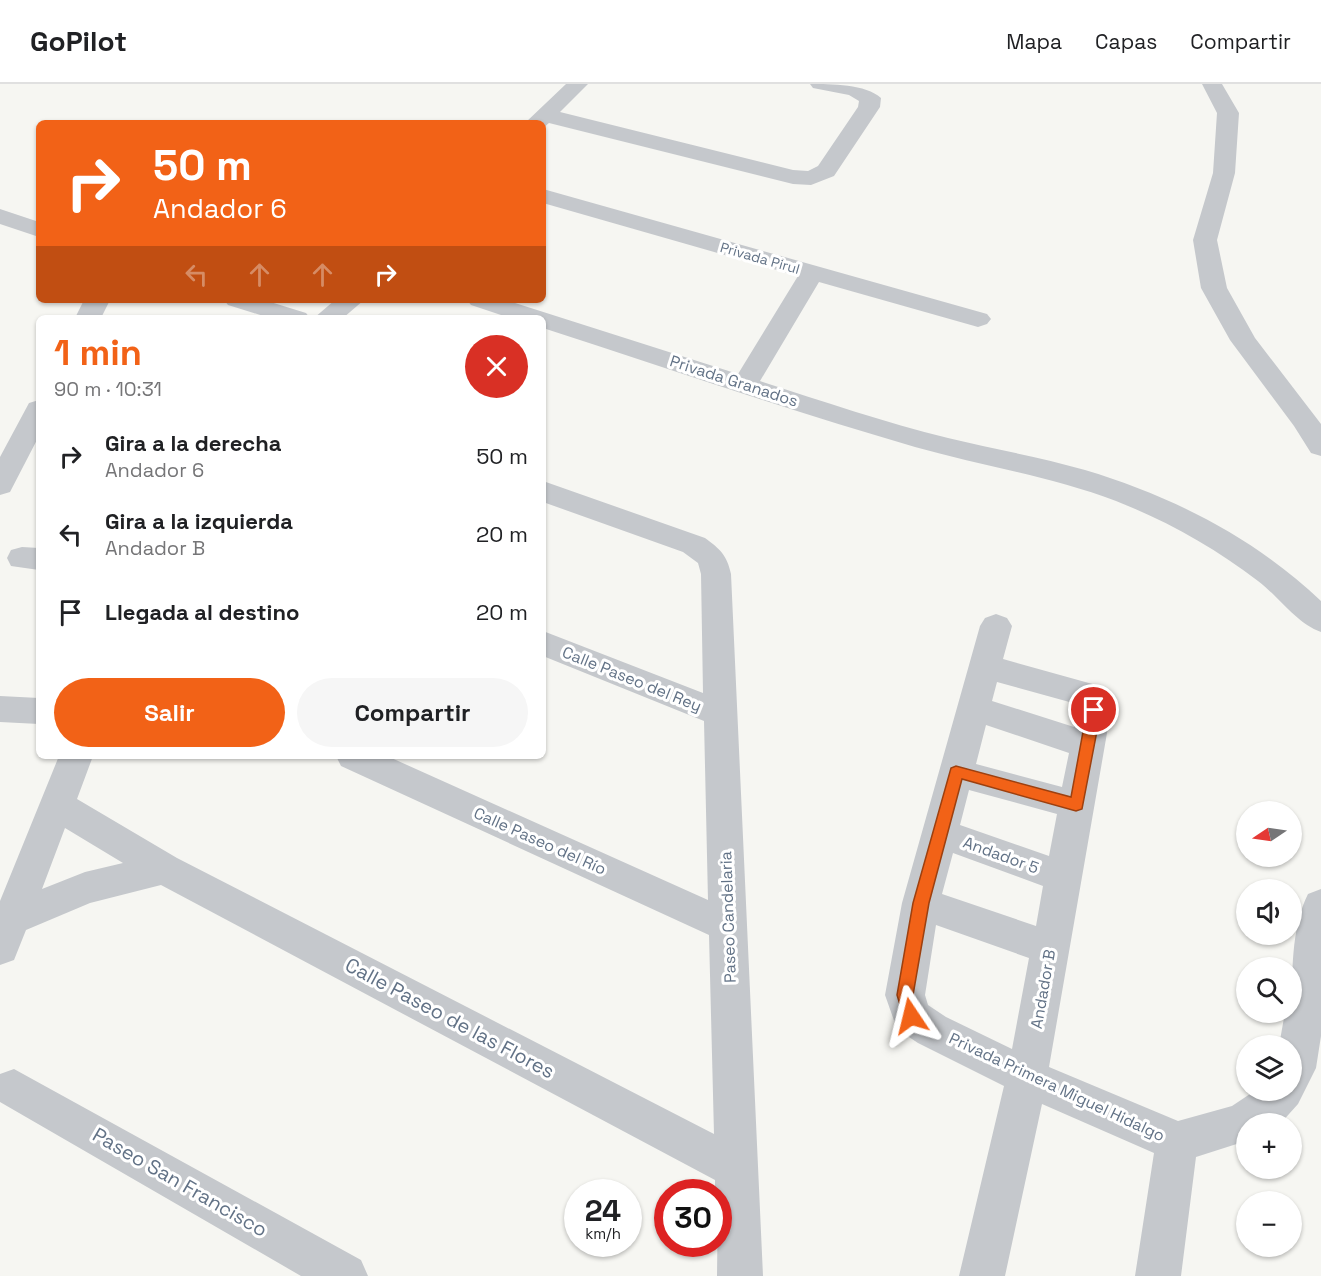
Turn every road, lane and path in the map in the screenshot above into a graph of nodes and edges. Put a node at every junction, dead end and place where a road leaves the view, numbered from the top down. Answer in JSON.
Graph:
{"nodes":[{"id":1,"x":578,"y":84,"type":"edge"},
{"id":2,"x":820,"y":84,"type":"edge"},
{"id":3,"x":1212,"y":84,"type":"edge"},
{"id":4,"x":540,"y":119,"type":"edge"},
{"id":5,"x":546,"y":120,"type":"edge"},
{"id":6,"x":546,"y":197,"type":"edge"},
{"id":7,"x":0,"y":216,"type":"edge"},
{"id":8,"x":36,"y":229,"type":"edge"},
{"id":9,"x":812,"y":273,"type":"junction"},
{"id":10,"x":247,"y":303,"type":"edge"},
{"id":11,"x":347,"y":303,"type":"edge"},
{"id":12,"x":489,"y":303,"type":"edge"},
{"id":13,"x":287,"y":315,"type":"edge"},
{"id":14,"x":331,"y":315,"type":"edge"},
{"id":15,"x":527,"y":315,"type":"edge"},
{"id":16,"x":978,"y":319,"type":"dead end"},
{"id":17,"x":546,"y":321,"type":"edge"},
{"id":18,"x":745,"y":384,"type":"junction"},
{"id":19,"x":36,"y":415,"type":"edge"},
{"id":20,"x":1321,"y":447,"type":"edge"},
{"id":21,"x":0,"y":485,"type":"edge"},
{"id":22,"x":546,"y":492,"type":"edge"},
{"id":23,"x":1321,"y":620,"type":"edge"},
{"id":24,"x":996,"y":627,"type":"dead end"},
{"id":25,"x":546,"y":644,"type":"edge"},
{"id":26,"x":985,"y":666,"type":"junction"},
{"id":27,"x":973,"y":708,"type":"junction"},
{"id":28,"x":0,"y":709,"type":"edge"},
{"id":29,"x":36,"y":711,"type":"edge"},
{"id":30,"x":721,"y":714,"type":"junction"},
{"id":31,"x":1087,"y":745,"type":"junction"},
{"id":32,"x":75,"y":759,"type":"edge"},
{"id":33,"x":359,"y":759,"type":"edge"},
{"id":34,"x":956,"y":772,"type":"junction"},
{"id":35,"x":56,"y":805,"type":"junction"},
{"id":36,"x":1076,"y":805,"type":"junction"},
{"id":37,"x":940,"y":833,"type":"junction"},
{"id":38,"x":164,"y":869,"type":"junction"},
{"id":39,"x":1063,"y":877,"type":"junction"},
{"id":40,"x":921,"y":903,"type":"junction"},
{"id":41,"x":1321,"y":905,"type":"edge"},
{"id":42,"x":728,"y":926,"type":"junction"},
{"id":43,"x":5,"y":933,"type":"edge"},
{"id":44,"x":1050,"y":948,"type":"junction"},
{"id":45,"x":1301,"y":1035,"type":"edge"},
{"id":46,"x":1027,"y":1077,"type":"junction"},
{"id":47,"x":14,"y":1088,"type":"dead end"},
{"id":48,"x":1274,"y":1101,"type":"edge"},
{"id":49,"x":1177,"y":1142,"type":"junction"},
{"id":50,"x":736,"y":1168,"type":"junction"},
{"id":51,"x":345,"y":1276,"type":"edge"},
{"id":52,"x":740,"y":1276,"type":"edge"},
{"id":53,"x":982,"y":1276,"type":"edge"},
{"id":54,"x":1158,"y":1276,"type":"edge"}],
"edges":[{"from":1,"to":4,"type":"street"},
{"from":2,"to":5,"type":"street"},
{"from":3,"to":20,"type":"street"},
{"from":6,"to":9,"type":"street","name":"Privada Pirul"},
{"from":7,"to":8,"type":"street"},
{"from":9,"to":16,"type":"street","name":"Privada Pirul"},
{"from":9,"to":18,"type":"street"},
{"from":10,"to":13,"type":"street"},
{"from":11,"to":14,"type":"street"},
{"from":12,"to":15,"type":"street"},
{"from":17,"to":18,"type":"street","name":"Privada Granados"},
{"from":18,"to":23,"type":"street","name":"Privada Granados"},
{"from":19,"to":21,"type":"street"},
{"from":22,"to":30,"type":"street","name":"Paseo Candelaria"},
{"from":24,"to":26,"type":"street","name":"Privada Primera Miguel Hidalgo"},
{"from":25,"to":30,"type":"street","name":"Calle Paseo del Rey"},
{"from":26,"to":27,"type":"street","name":"Privada Primera Miguel Hidalgo"},
{"from":26,"to":31,"type":"street","name":"Andador B"},
{"from":27,"to":31,"type":"street"},
{"from":27,"to":34,"type":"street","name":"Privada Primera Miguel Hidalgo"},
{"from":28,"to":29,"type":"street"},
{"from":30,"to":42,"type":"street","name":"Paseo Candelaria"},
{"from":31,"to":36,"type":"street","name":"Andador B"},
{"from":32,"to":35,"type":"street"},
{"from":33,"to":42,"type":"street","name":"Calle Paseo del Río"},
{"from":34,"to":36,"type":"street"},
{"from":34,"to":37,"type":"street","name":"Privada Primera Miguel Hidalgo"},
{"from":35,"to":38,"type":"street","name":"Calle Paseo de las Flores"},
{"from":35,"to":43,"type":"street"},
{"from":36,"to":39,"type":"street","name":"Andador B"},
{"from":37,"to":39,"type":"street","name":"Andador 5"},
{"from":37,"to":40,"type":"street","name":"Privada Primera Miguel Hidalgo"},
{"from":38,"to":43,"type":"street"},
{"from":38,"to":50,"type":"street","name":"Calle Paseo de las Flores"},
{"from":39,"to":44,"type":"street","name":"Andador B"},
{"from":40,"to":44,"type":"street"},
{"from":40,"to":46,"type":"street","name":"Privada Primera Miguel Hidalgo"},
{"from":41,"to":45,"type":"street"},
{"from":42,"to":50,"type":"street","name":"Paseo Candelaria"},
{"from":44,"to":46,"type":"street","name":"Andador B"},
{"from":46,"to":49,"type":"street","name":"Privada Primera Miguel Hidalgo"},
{"from":46,"to":53,"type":"street","name":"Andador B"},
{"from":47,"to":51,"type":"street","name":"Paseo San Francisco"},
{"from":48,"to":49,"type":"street"},
{"from":49,"to":54,"type":"street"},
{"from":50,"to":52,"type":"street","name":"Paseo Candelaria"}]}
